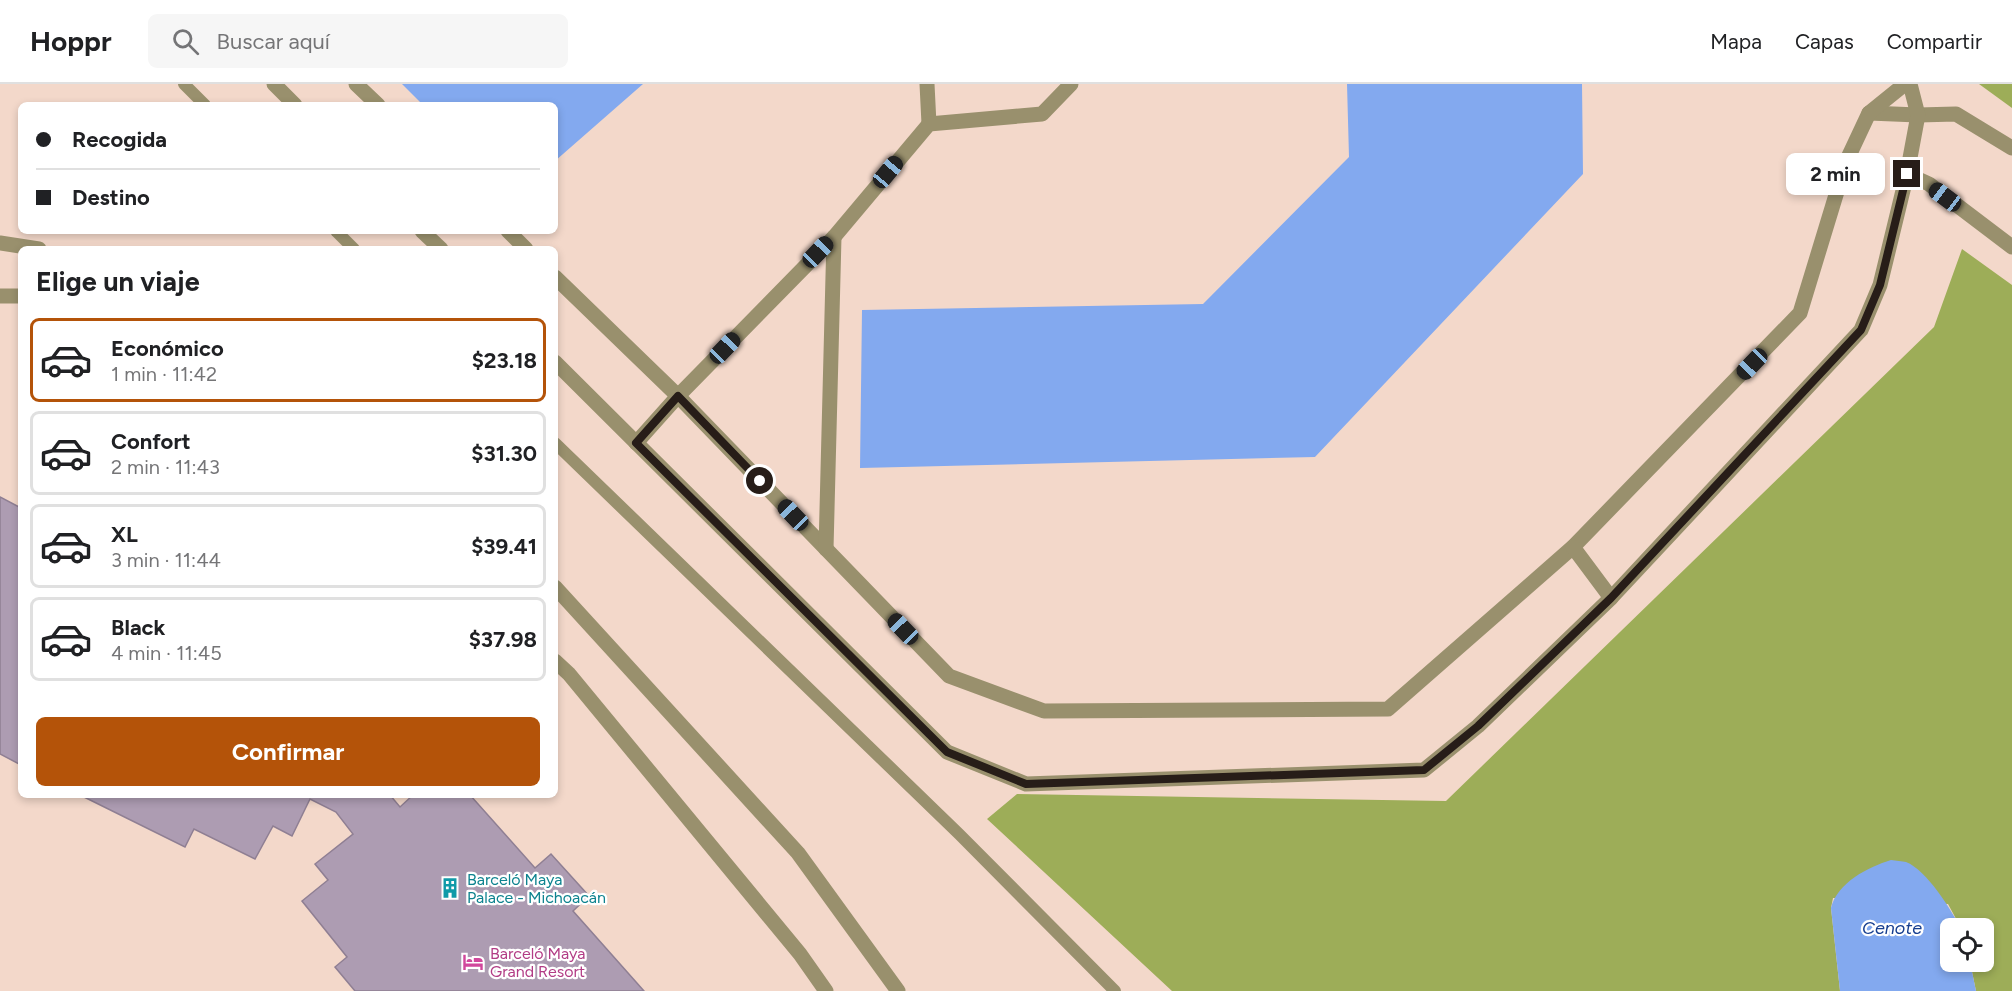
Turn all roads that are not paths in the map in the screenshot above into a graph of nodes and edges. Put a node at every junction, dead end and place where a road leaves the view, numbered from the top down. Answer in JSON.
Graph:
{"nodes":[{"id":1,"x":184,"y":84,"type":"edge"},
{"id":2,"x":274,"y":84,"type":"edge"},
{"id":3,"x":356,"y":84,"type":"edge"},
{"id":4,"x":927,"y":84,"type":"edge"},
{"id":5,"x":1071,"y":84,"type":"edge"},
{"id":6,"x":1905,"y":84,"type":"edge"},
{"id":7,"x":1910,"y":84,"type":"edge"},
{"id":8,"x":202,"y":102,"type":"edge"},
{"id":9,"x":292,"y":102,"type":"edge"},
{"id":10,"x":375,"y":102,"type":"edge"},
{"id":11,"x":1869,"y":113,"type":"junction"},
{"id":12,"x":1918,"y":116,"type":"junction"},
{"id":13,"x":929,"y":124,"type":"junction"},
{"id":14,"x":2012,"y":148,"type":"edge"},
{"id":15,"x":1907,"y":174,"type":"junction"},
{"id":16,"x":339,"y":234,"type":"edge"},
{"id":17,"x":425,"y":234,"type":"edge"},
{"id":18,"x":511,"y":234,"type":"edge"},
{"id":19,"x":834,"y":237,"type":"junction"},
{"id":20,"x":0,"y":243,"type":"edge"},
{"id":21,"x":20,"y":246,"type":"edge"},
{"id":22,"x":351,"y":246,"type":"edge"},
{"id":23,"x":438,"y":246,"type":"edge"},
{"id":24,"x":523,"y":246,"type":"edge"},
{"id":25,"x":2012,"y":247,"type":"edge"},
{"id":26,"x":558,"y":280,"type":"edge"},
{"id":27,"x":0,"y":296,"type":"edge"},
{"id":28,"x":18,"y":296,"type":"edge"},
{"id":29,"x":558,"y":365,"type":"edge"},
{"id":30,"x":678,"y":396,"type":"junction"},
{"id":31,"x":636,"y":443,"type":"junction"},
{"id":32,"x":558,"y":446,"type":"edge"},
{"id":33,"x":1573,"y":547,"type":"junction"},
{"id":34,"x":826,"y":549,"type":"junction"},
{"id":35,"x":558,"y":590,"type":"edge"},
{"id":36,"x":1611,"y":598,"type":"junction"},
{"id":37,"x":558,"y":664,"type":"edge"},
{"id":38,"x":826,"y":991,"type":"edge"},
{"id":39,"x":898,"y":991,"type":"edge"},
{"id":40,"x":1115,"y":991,"type":"edge"}],
"edges":[{"from":1,"to":8,"type":"lane"},
{"from":2,"to":9,"type":"street"},
{"from":3,"to":10,"type":"street"},
{"from":4,"to":13,"type":"street"},
{"from":5,"to":13,"type":"street"},
{"from":6,"to":11,"type":"street"},
{"from":7,"to":12,"type":"street"},
{"from":11,"to":12,"type":"street"},
{"from":11,"to":33,"type":"street"},
{"from":12,"to":14,"type":"street"},
{"from":12,"to":15,"type":"street"},
{"from":13,"to":19,"type":"street"},
{"from":15,"to":25,"type":"street"},
{"from":15,"to":36,"type":"street"},
{"from":16,"to":22,"type":"lane"},
{"from":17,"to":23,"type":"street"},
{"from":18,"to":24,"type":"street"},
{"from":19,"to":30,"type":"street"},
{"from":19,"to":34,"type":"street"},
{"from":20,"to":21,"type":"street"},
{"from":26,"to":30,"type":"street"},
{"from":27,"to":28,"type":"street"},
{"from":29,"to":31,"type":"street"},
{"from":30,"to":31,"type":"street"},
{"from":30,"to":34,"type":"street"},
{"from":31,"to":36,"type":"street"},
{"from":32,"to":40,"type":"lane"},
{"from":33,"to":34,"type":"street"},
{"from":33,"to":36,"type":"street"},
{"from":35,"to":39,"type":"street"},
{"from":37,"to":38,"type":"street"}]}
